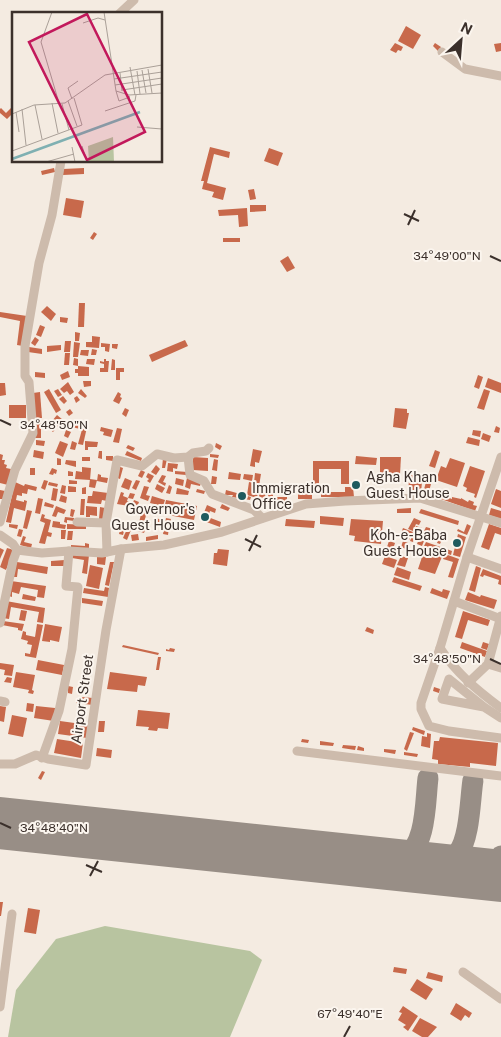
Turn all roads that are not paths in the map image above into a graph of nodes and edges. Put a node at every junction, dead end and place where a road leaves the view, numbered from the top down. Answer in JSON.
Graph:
{"nodes":[{"id":1,"x":134,"y":0,"type":"edge"},
{"id":2,"x":121,"y":12,"type":"edge"},
{"id":3,"x":442,"y":52,"type":"dead end"},
{"id":4,"x":501,"y":76,"type":"edge"},
{"id":5,"x":62,"y":162,"type":"edge"},
{"id":6,"x":209,"y":448,"type":"dead end"},
{"id":7,"x":188,"y":457,"type":"junction"},
{"id":8,"x":501,"y":457,"type":"edge"},
{"id":9,"x":480,"y":517,"type":"junction"},
{"id":10,"x":262,"y":518,"type":"junction"},
{"id":11,"x":0,"y":522,"type":"edge"},
{"id":12,"x":77,"y":522,"type":"dead end"},
{"id":13,"x":106,"y":523,"type":"junction"},
{"id":14,"x":501,"y":523,"type":"edge"},
{"id":15,"x":0,"y":535,"type":"edge"},
{"id":16,"x":121,"y":549,"type":"junction"},
{"id":17,"x":17,"y":550,"type":"junction"},
{"id":18,"x":68,"y":551,"type":"junction"},
{"id":19,"x":107,"y":552,"type":"junction"},
{"id":20,"x":467,"y":557,"type":"junction"},
{"id":21,"x":501,"y":568,"type":"edge"},
{"id":22,"x":454,"y":601,"type":"junction"},
{"id":23,"x":501,"y":618,"type":"edge"},
{"id":24,"x":0,"y":623,"type":"edge"},
{"id":25,"x":440,"y":648,"type":"junction"},
{"id":26,"x":488,"y":664,"type":"junction"},
{"id":27,"x":501,"y":668,"type":"edge"},
{"id":28,"x":468,"y":683,"type":"junction"},
{"id":29,"x":484,"y":707,"type":"junction"},
{"id":30,"x":501,"y":708,"type":"edge"},
{"id":31,"x":501,"y":718,"type":"edge"},
{"id":32,"x":501,"y":738,"type":"edge"},
{"id":33,"x":297,"y":751,"type":"dead end"},
{"id":34,"x":42,"y":758,"type":"junction"},
{"id":35,"x":0,"y":764,"type":"edge"},
{"id":36,"x":501,"y":776,"type":"edge"},
{"id":37,"x":12,"y":914,"type":"dead end"},
{"id":38,"x":463,"y":972,"type":"dead end"},
{"id":39,"x":501,"y":1000,"type":"edge"},
{"id":40,"x":0,"y":1006,"type":"edge"}],
"edges":[{"from":1,"to":2,"type":"street"},
{"from":3,"to":4,"type":"street"},
{"from":5,"to":11,"type":"street"},
{"from":6,"to":7,"type":"street"},
{"from":7,"to":10,"type":"street"},
{"from":7,"to":13,"type":"street"},
{"from":8,"to":9,"type":"street"},
{"from":9,"to":10,"type":"street"},
{"from":9,"to":14,"type":"street"},
{"from":9,"to":20,"type":"street"},
{"from":10,"to":16,"type":"street"},
{"from":12,"to":13,"type":"street"},
{"from":13,"to":19,"type":"street"},
{"from":15,"to":17,"type":"street"},
{"from":16,"to":19,"type":"street"},
{"from":16,"to":34,"type":"street","name":"Airport Street"},
{"from":17,"to":18,"type":"street"},
{"from":17,"to":24,"type":"street"},
{"from":18,"to":19,"type":"street"},
{"from":18,"to":34,"type":"street"},
{"from":20,"to":21,"type":"street"},
{"from":20,"to":22,"type":"street"},
{"from":22,"to":23,"type":"street"},
{"from":22,"to":25,"type":"street"},
{"from":23,"to":26,"type":"street"},
{"from":25,"to":28,"type":"street"},
{"from":25,"to":32,"type":"street"},
{"from":26,"to":27,"type":"street"},
{"from":26,"to":28,"type":"street"},
{"from":28,"to":30,"type":"street"},
{"from":29,"to":29,"type":"street"},
{"from":29,"to":31,"type":"street"},
{"from":33,"to":36,"type":"street"},
{"from":34,"to":35,"type":"street","name":"Airport Street"},
{"from":37,"to":40,"type":"street"},
{"from":38,"to":39,"type":"street"}]}
